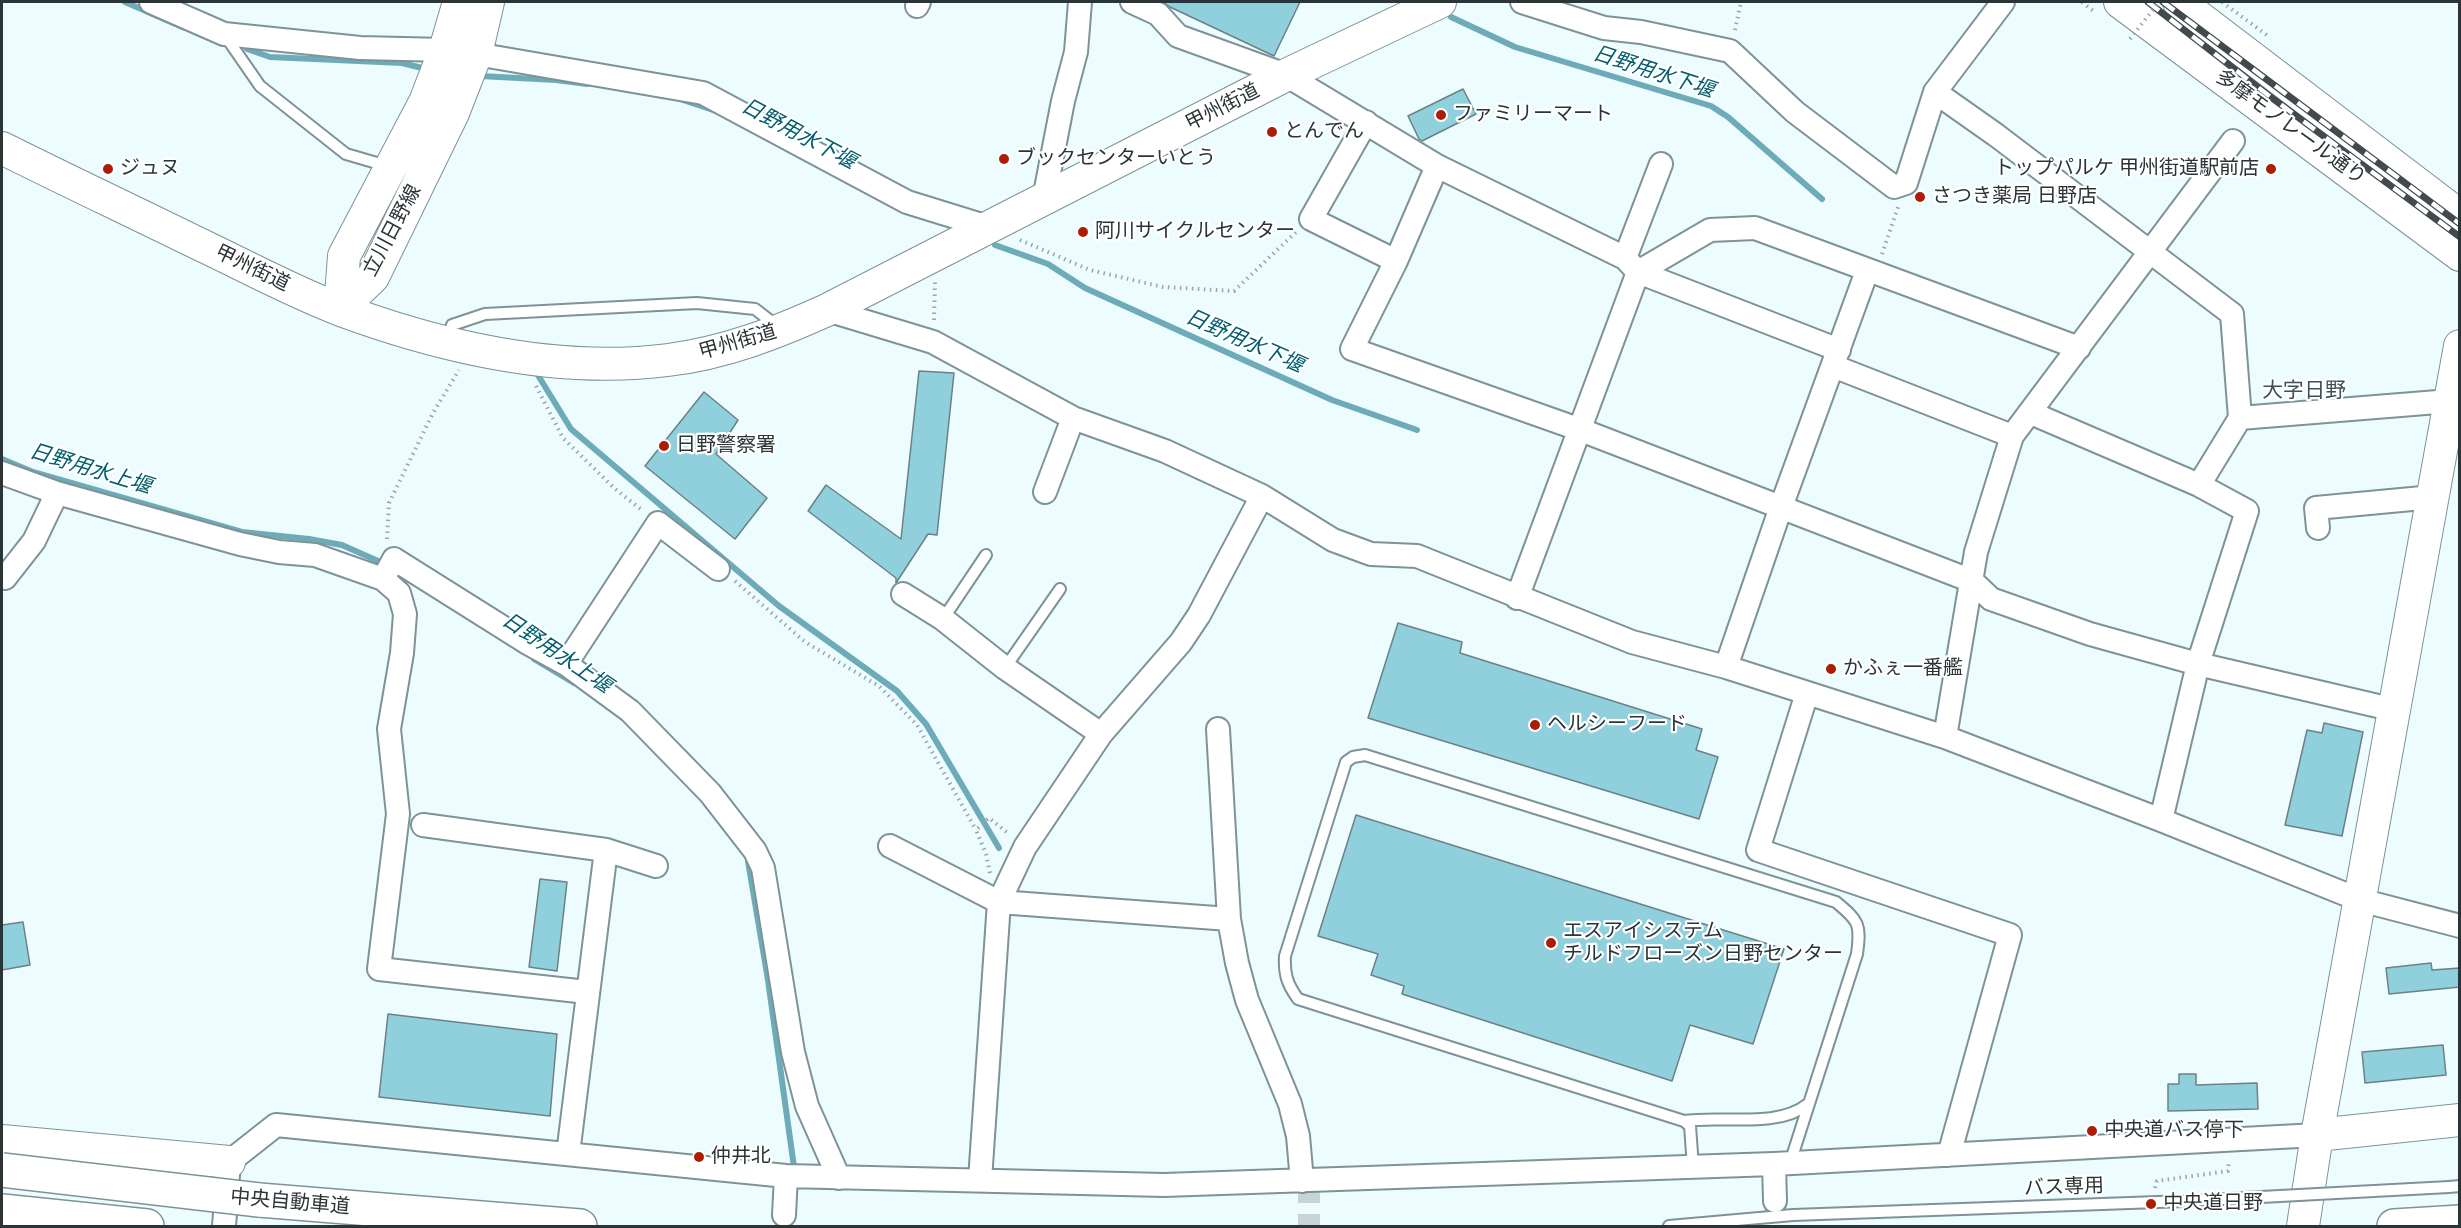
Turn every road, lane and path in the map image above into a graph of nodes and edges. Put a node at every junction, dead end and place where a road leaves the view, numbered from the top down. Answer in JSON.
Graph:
{"nodes":[{"id":1,"x":151,"y":2,"type":"edge"},
{"id":2,"x":459,"y":2,"type":"edge"},
{"id":3,"x":488,"y":2,"type":"edge"},
{"id":4,"x":1080,"y":2,"type":"edge"},
{"id":5,"x":1132,"y":2,"type":"edge"},
{"id":6,"x":1440,"y":2,"type":"edge"},
{"id":7,"x":1522,"y":2,"type":"edge"},
{"id":8,"x":1741,"y":2,"type":"edge"},
{"id":9,"x":2003,"y":2,"type":"edge"},
{"id":10,"x":2120,"y":2,"type":"edge"},
{"id":11,"x":2159,"y":2,"type":"edge"},
{"id":12,"x":2179,"y":2,"type":"edge"},
{"id":13,"x":2222,"y":2,"type":"edge"},
{"id":14,"x":224,"y":34,"type":"junction"},
{"id":15,"x":2268,"y":36,"type":"dead end"},
{"id":16,"x":2130,"y":39,"type":"dead end"},
{"id":17,"x":445,"y":50,"type":"junction"},
{"id":18,"x":1730,"y":51,"type":"junction"},
{"id":19,"x":476,"y":54,"type":"junction"},
{"id":20,"x":1286,"y":75,"type":"junction"},
{"id":21,"x":1935,"y":92,"type":"junction"},
{"id":22,"x":1366,"y":122,"type":"junction"},
{"id":23,"x":2233,"y":141,"type":"dead end"},
{"id":24,"x":2,"y":148,"type":"edge"},
{"id":25,"x":1661,"y":164,"type":"dead end"},
{"id":26,"x":1437,"y":166,"type":"junction"},
{"id":27,"x":390,"y":168,"type":"junction"},
{"id":28,"x":1906,"y":183,"type":"junction"},
{"id":29,"x":1044,"y":199,"type":"junction"},
{"id":30,"x":2460,"y":216,"type":"edge"},
{"id":31,"x":1311,"y":219,"type":"junction"},
{"id":32,"x":992,"y":228,"type":"junction"},
{"id":33,"x":2150,"y":251,"type":"junction"},
{"id":34,"x":935,"y":255,"type":"junction"},
{"id":35,"x":2460,"y":255,"type":"edge"},
{"id":36,"x":1396,"y":261,"type":"junction"},
{"id":37,"x":1631,"y":265,"type":"junction"},
{"id":38,"x":1871,"y":272,"type":"junction"},
{"id":39,"x":340,"y":309,"type":"junction"},
{"id":40,"x":827,"y":310,"type":"junction"},
{"id":41,"x":782,"y":330,"type":"junction"},
{"id":42,"x":933,"y":342,"type":"junction"},
{"id":43,"x":457,"y":344,"type":"junction"},
{"id":44,"x":2460,"y":346,"type":"edge"},
{"id":45,"x":2079,"y":348,"type":"junction"},
{"id":46,"x":1836,"y":358,"type":"junction"},
{"id":47,"x":522,"y":359,"type":"junction"},
{"id":48,"x":2450,"y":400,"type":"junction"},
{"id":49,"x":2031,"y":413,"type":"junction"},
{"id":50,"x":1073,"y":418,"type":"junction"},
{"id":51,"x":2240,"y":418,"type":"junction"},
{"id":52,"x":1581,"y":430,"type":"junction"},
{"id":53,"x":2012,"y":436,"type":"junction"},
{"id":54,"x":2451,"y":444,"type":"edge"},
{"id":55,"x":2,"y":473,"type":"edge"},
{"id":56,"x":2199,"y":485,"type":"junction"},
{"id":57,"x":1045,"y":492,"type":"dead end"},
{"id":58,"x":57,"y":493,"type":"junction"},
{"id":59,"x":1262,"y":496,"type":"junction"},
{"id":60,"x":2433,"y":497,"type":"junction"},
{"id":61,"x":1781,"y":507,"type":"junction"},
{"id":62,"x":658,"y":524,"type":"junction"},
{"id":63,"x":2318,"y":528,"type":"dead end"},
{"id":64,"x":986,"y":555,"type":"dead end"},
{"id":65,"x":389,"y":568,"type":"junction"},
{"id":66,"x":718,"y":568,"type":"joint"},
{"id":67,"x":5,"y":578,"type":"dead end"},
{"id":68,"x":1972,"y":581,"type":"junction"},
{"id":69,"x":1060,"y":589,"type":"dead end"},
{"id":70,"x":903,"y":594,"type":"dead end"},
{"id":71,"x":1517,"y":598,"type":"junction"},
{"id":72,"x":943,"y":619,"type":"junction"},
{"id":73,"x":566,"y":664,"type":"junction"},
{"id":74,"x":2198,"y":664,"type":"junction"},
{"id":75,"x":1726,"y":667,"type":"junction"},
{"id":76,"x":1005,"y":668,"type":"junction"},
{"id":77,"x":1807,"y":693,"type":"junction"},
{"id":78,"x":2395,"y":710,"type":"junction"},
{"id":79,"x":1218,"y":729,"type":"dead end"},
{"id":80,"x":1101,"y":734,"type":"junction"},
{"id":81,"x":1945,"y":737,"type":"junction"},
{"id":82,"x":2161,"y":820,"type":"junction"},
{"id":83,"x":423,"y":825,"type":"dead end"},
{"id":84,"x":978,"y":829,"type":"junction"},
{"id":85,"x":890,"y":846,"type":"dead end"},
{"id":86,"x":1025,"y":847,"type":"junction"},
{"id":87,"x":606,"y":850,"type":"junction"},
{"id":88,"x":656,"y":866,"type":"dead end"},
{"id":89,"x":2360,"y":900,"type":"junction"},
{"id":90,"x":999,"y":903,"type":"junction"},
{"id":91,"x":1230,"y":919,"type":"junction"},
{"id":92,"x":2460,"y":926,"type":"edge"},
{"id":93,"x":587,"y":992,"type":"junction"},
{"id":94,"x":1808,"y":1104,"type":"junction"},
{"id":95,"x":2460,"y":1120,"type":"edge"},
{"id":96,"x":1684,"y":1121,"type":"junction"},
{"id":97,"x":2317,"y":1136,"type":"junction"},
{"id":98,"x":2231,"y":1140,"type":"junction"},
{"id":99,"x":2,"y":1141,"type":"edge"},
{"id":100,"x":568,"y":1154,"type":"junction"},
{"id":101,"x":1949,"y":1155,"type":"junction"},
{"id":102,"x":229,"y":1162,"type":"junction"},
{"id":103,"x":1782,"y":1163,"type":"junction"},
{"id":104,"x":1693,"y":1167,"type":"junction"},
{"id":105,"x":2,"y":1170,"type":"edge"},
{"id":106,"x":786,"y":1176,"type":"junction"},
{"id":107,"x":839,"y":1178,"type":"junction"},
{"id":108,"x":980,"y":1180,"type":"junction"},
{"id":109,"x":1302,"y":1181,"type":"junction"},
{"id":110,"x":2454,"y":1187,"type":"edge"},
{"id":111,"x":1775,"y":1201,"type":"tunnel mouth"},
{"id":112,"x":2151,"y":1204,"type":"junction"},
{"id":113,"x":2,"y":1210,"type":"edge"},
{"id":114,"x":784,"y":1215,"type":"dead end"},
{"id":115,"x":2460,"y":1222,"type":"edge"},
{"id":116,"x":147,"y":1227,"type":"edge"},
{"id":117,"x":224,"y":1227,"type":"edge"},
{"id":118,"x":580,"y":1227,"type":"edge"},
{"id":119,"x":1669,"y":1227,"type":"edge"},
{"id":120,"x":2303,"y":1227,"type":"edge"},
{"id":121,"x":2394,"y":1227,"type":"edge"}],
"edges":[{"from":1,"to":14,"type":"street"},
{"from":2,"to":17,"type":"main road","name":"立川日野線"},
{"from":3,"to":19,"type":"main road","name":"立川日野線"},
{"from":4,"to":29,"type":"street"},
{"from":5,"to":20,"type":"street"},
{"from":6,"to":20,"type":"main road","name":"甲州街道"},
{"from":7,"to":18,"type":"street"},
{"from":8,"to":18,"type":"path"},
{"from":9,"to":21,"type":"street"},
{"from":10,"to":35,"type":"main road","name":"多摩モノレール通り"},
{"from":11,"to":16,"type":"path","bridge":true},
{"from":12,"to":30,"type":"main road","name":"多摩モノレール通り"},
{"from":13,"to":15,"type":"path","bridge":true},
{"from":14,"to":17,"type":"street"},
{"from":14,"to":27,"type":"lane"},
{"from":17,"to":27,"type":"main road","name":"立川日野線"},
{"from":18,"to":28,"type":"street"},
{"from":19,"to":32,"type":"street"},
{"from":19,"to":39,"type":"main road","name":"立川日野線"},
{"from":20,"to":22,"type":"street"},
{"from":20,"to":29,"type":"main road","name":"甲州街道"},
{"from":21,"to":28,"type":"street"},
{"from":21,"to":33,"type":"street"},
{"from":22,"to":26,"type":"street"},
{"from":22,"to":31,"type":"street"},
{"from":23,"to":33,"type":"street"},
{"from":24,"to":39,"type":"main road","name":"甲州街道"},
{"from":25,"to":37,"type":"street"},
{"from":26,"to":36,"type":"street"},
{"from":26,"to":37,"type":"street"},
{"from":27,"to":39,"type":"main road","name":"立川日野線"},
{"from":28,"to":38,"type":"path"},
{"from":29,"to":32,"type":"main road","name":"甲州街道"},
{"from":31,"to":32,"type":"path"},
{"from":31,"to":36,"type":"street"},
{"from":32,"to":34,"type":"main road","name":"甲州街道"},
{"from":33,"to":45,"type":"street"},
{"from":33,"to":51,"type":"street"},
{"from":34,"to":40,"type":"main road","name":"甲州街道"},
{"from":34,"to":42,"type":"path"},
{"from":36,"to":52,"type":"street"},
{"from":37,"to":38,"type":"street"},
{"from":37,"to":46,"type":"street"},
{"from":37,"to":52,"type":"street"},
{"from":38,"to":45,"type":"street"},
{"from":38,"to":46,"type":"street"},
{"from":39,"to":43,"type":"main road","name":"甲州街道"},
{"from":40,"to":41,"type":"main road","name":"甲州街道"},
{"from":40,"to":42,"type":"street"},
{"from":41,"to":43,"type":"lane"},
{"from":41,"to":47,"type":"main road","name":"甲州街道"},
{"from":42,"to":50,"type":"street"},
{"from":43,"to":47,"type":"main road","name":"甲州街道"},
{"from":43,"to":65,"type":"path"},
{"from":44,"to":48,"type":"main road"},
{"from":45,"to":49,"type":"street"},
{"from":46,"to":53,"type":"street"},
{"from":46,"to":61,"type":"street"},
{"from":47,"to":62,"type":"path"},
{"from":48,"to":51,"type":"street"},
{"from":48,"to":54,"type":"main road"},
{"from":49,"to":53,"type":"street"},
{"from":49,"to":56,"type":"street"},
{"from":50,"to":57,"type":"street"},
{"from":50,"to":59,"type":"street"},
{"from":51,"to":56,"type":"street"},
{"from":52,"to":61,"type":"street"},
{"from":52,"to":71,"type":"street"},
{"from":53,"to":68,"type":"street"},
{"from":54,"to":60,"type":"main road"},
{"from":55,"to":58,"type":"street"},
{"from":56,"to":74,"type":"street"},
{"from":58,"to":65,"type":"street"},
{"from":58,"to":67,"type":"street"},
{"from":59,"to":71,"type":"street"},
{"from":59,"to":80,"type":"street"},
{"from":60,"to":63,"type":"street"},
{"from":60,"to":78,"type":"main road"},
{"from":61,"to":68,"type":"street"},
{"from":61,"to":75,"type":"street"},
{"from":62,"to":66,"type":"street"},
{"from":62,"to":73,"type":"street"},
{"from":64,"to":72,"type":"lane"},
{"from":65,"to":73,"type":"street"},
{"from":65,"to":93,"type":"street"},
{"from":66,"to":84,"type":"path"},
{"from":68,"to":74,"type":"street"},
{"from":68,"to":81,"type":"street"},
{"from":69,"to":76,"type":"lane"},
{"from":70,"to":72,"type":"street"},
{"from":71,"to":75,"type":"street"},
{"from":72,"to":76,"type":"street"},
{"from":73,"to":107,"type":"street"},
{"from":74,"to":78,"type":"street"},
{"from":74,"to":82,"type":"street"},
{"from":75,"to":77,"type":"street"},
{"from":76,"to":80,"type":"street"},
{"from":77,"to":81,"type":"street"},
{"from":77,"to":101,"type":"street"},
{"from":78,"to":89,"type":"main road"},
{"from":79,"to":91,"type":"street"},
{"from":80,"to":86,"type":"street"},
{"from":81,"to":82,"type":"street"},
{"from":82,"to":89,"type":"street"},
{"from":83,"to":87,"type":"street"},
{"from":84,"to":86,"type":"path"},
{"from":84,"to":90,"type":"path"},
{"from":85,"to":90,"type":"street"},
{"from":86,"to":90,"type":"street"},
{"from":87,"to":88,"type":"street"},
{"from":87,"to":93,"type":"street"},
{"from":89,"to":92,"type":"street"},
{"from":89,"to":97,"type":"main road"},
{"from":90,"to":91,"type":"street"},
{"from":90,"to":108,"type":"street"},
{"from":91,"to":109,"type":"street"},
{"from":93,"to":100,"type":"street"},
{"from":94,"to":96,"type":"lane"},
{"from":94,"to":96,"type":"lane"},
{"from":94,"to":103,"type":"lane"},
{"from":95,"to":97,"type":"main road"},
{"from":96,"to":104,"type":"lane"},
{"from":97,"to":98,"type":"street"},
{"from":97,"to":120,"type":"main road"},
{"from":98,"to":101,"type":"street"},
{"from":98,"to":112,"type":"path"},
{"from":99,"to":102,"type":"main road"},
{"from":100,"to":102,"type":"street"},
{"from":100,"to":106,"type":"street"},
{"from":101,"to":103,"type":"street"},
{"from":102,"to":117,"type":"street"},
{"from":103,"to":104,"type":"street"},
{"from":103,"to":111,"type":"street"},
{"from":104,"to":109,"type":"street"},
{"from":105,"to":118,"type":"highway","name":"中央自動車道","bridge":true},
{"from":106,"to":107,"type":"street"},
{"from":106,"to":114,"type":"street"},
{"from":107,"to":108,"type":"street"},
{"from":108,"to":109,"type":"street"},
{"from":110,"to":112,"type":"lane","name":"バス専用","bridge":true},
{"from":112,"to":119,"type":"lane","name":"バス専用"},
{"from":113,"to":116,"type":"highway"},
{"from":115,"to":121,"type":"highway"}]}
